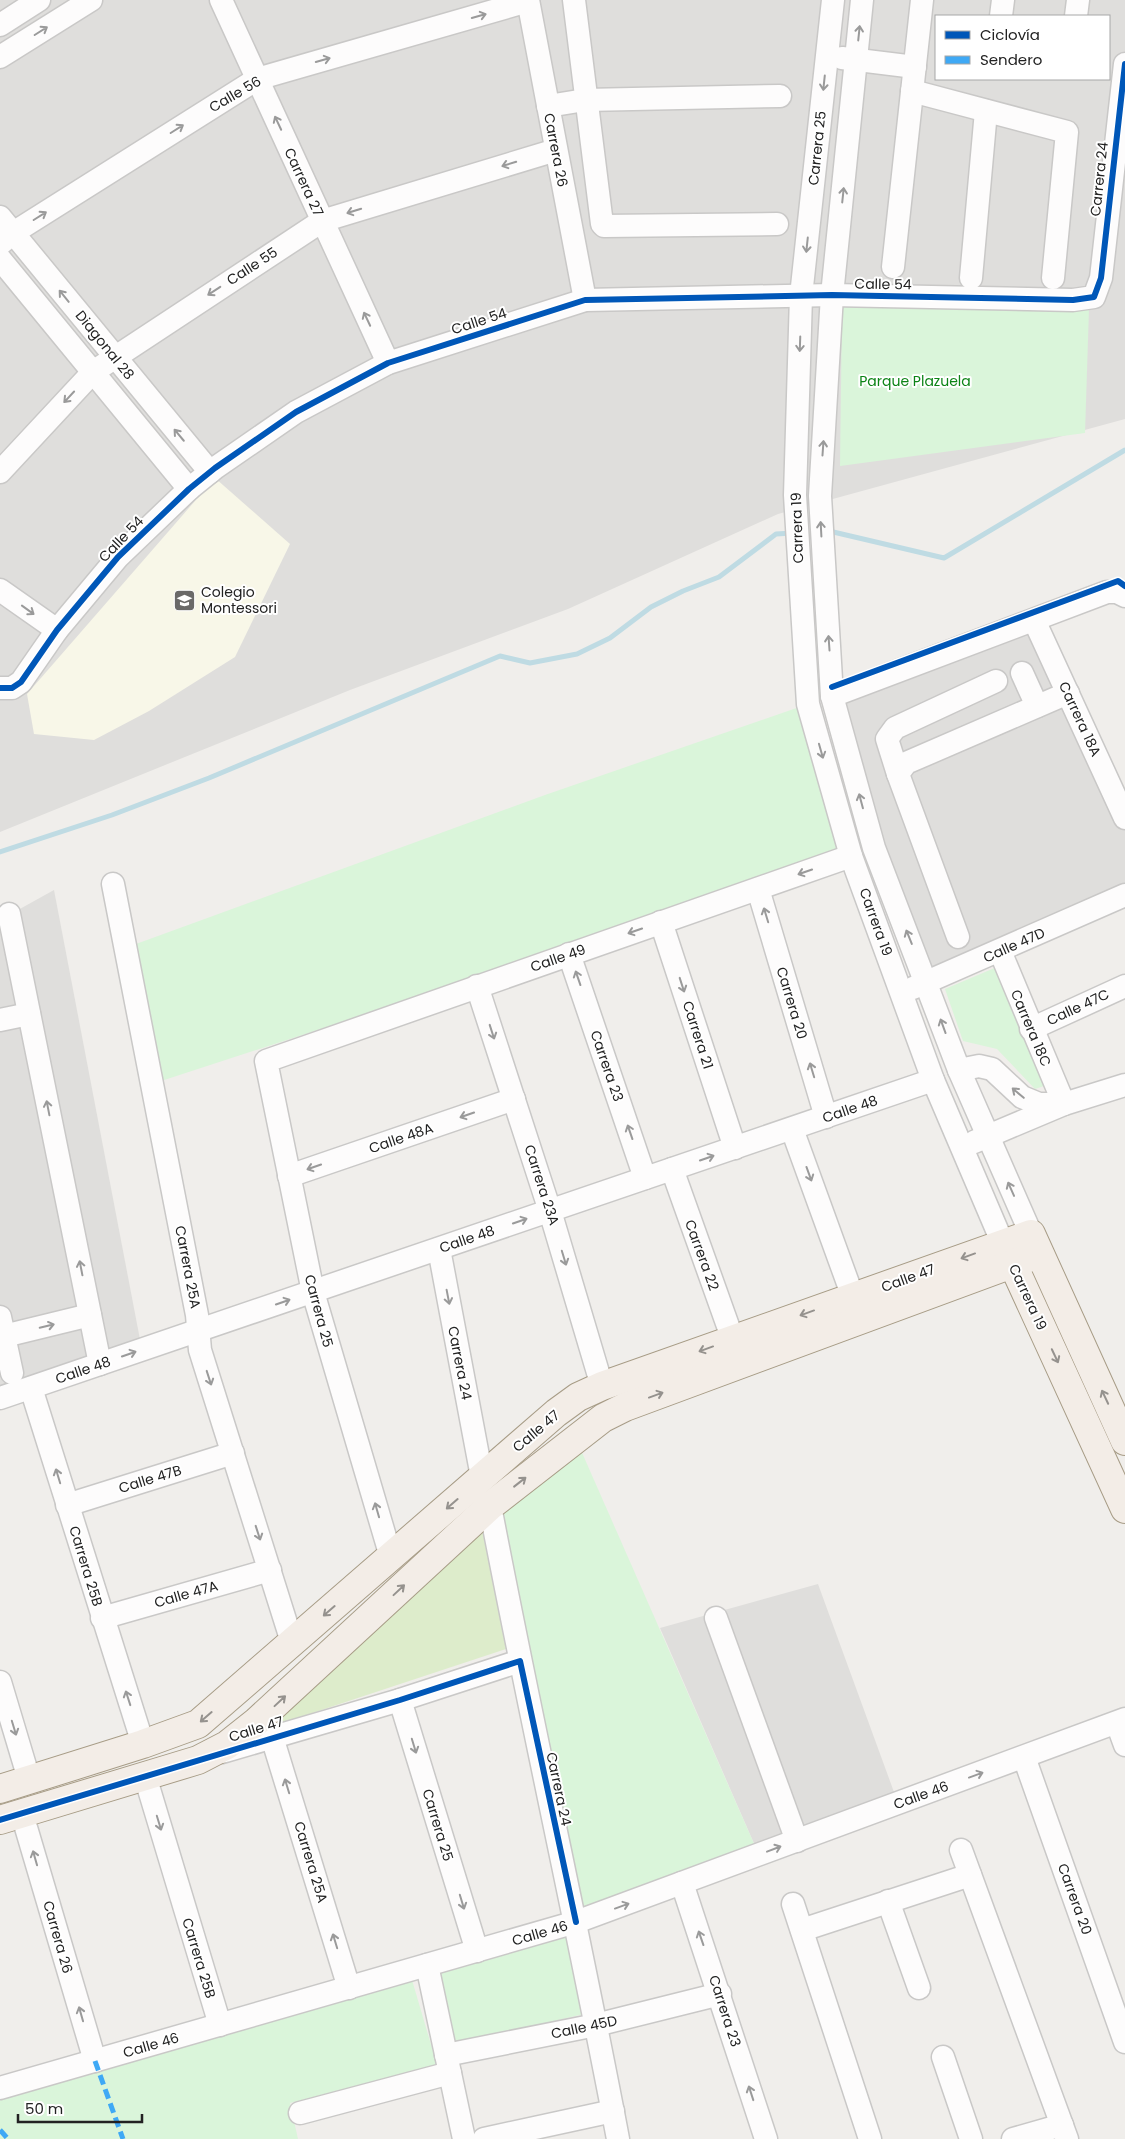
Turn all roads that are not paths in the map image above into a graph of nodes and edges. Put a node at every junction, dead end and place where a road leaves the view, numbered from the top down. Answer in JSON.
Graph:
{"nodes":[{"id":1,"x":39,"y":0,"type":"edge"},
{"id":2,"x":91,"y":0,"type":"edge"},
{"id":3,"x":221,"y":0,"type":"edge"},
{"id":4,"x":574,"y":0,"type":"edge"},
{"id":5,"x":833,"y":0,"type":"edge"},
{"id":6,"x":862,"y":0,"type":"edge"},
{"id":7,"x":922,"y":0,"type":"edge"},
{"id":8,"x":1003,"y":0,"type":"edge"},
{"id":9,"x":1078,"y":0,"type":"edge"},
{"id":10,"x":528,"y":1,"type":"edge"},
{"id":11,"x":1001,"y":15,"type":"edge"},
{"id":12,"x":1076,"y":15,"type":"edge"},
{"id":13,"x":0,"y":25,"type":"edge"},
{"id":14,"x":928,"y":28,"type":"edge"},
{"id":15,"x":826,"y":56,"type":"junction"},
{"id":16,"x":0,"y":57,"type":"edge"},
{"id":17,"x":856,"y":59,"type":"junction"},
{"id":18,"x":1125,"y":64,"type":"edge"},
{"id":19,"x":915,"y":67,"type":"junction"},
{"id":20,"x":258,"y":79,"type":"junction"},
{"id":21,"x":912,"y":91,"type":"junction"},
{"id":22,"x":780,"y":96,"type":"dead end"},
{"id":23,"x":585,"y":100,"type":"junction"},
{"id":24,"x":548,"y":106,"type":"junction"},
{"id":25,"x":986,"y":111,"type":"junction"},
{"id":26,"x":556,"y":150,"type":"junction"},
{"id":27,"x":322,"y":221,"type":"junction"},
{"id":28,"x":777,"y":224,"type":"dead end"},
{"id":29,"x":4,"y":231,"type":"edge"},
{"id":30,"x":0,"y":259,"type":"edge"},
{"id":31,"x":893,"y":266,"type":"dead end"},
{"id":32,"x":971,"y":278,"type":"dead end"},
{"id":33,"x":1053,"y":278,"type":"dead end"},
{"id":34,"x":801,"y":296,"type":"junction"},
{"id":35,"x":832,"y":296,"type":"junction"},
{"id":36,"x":1094,"y":297,"type":"joint"},
{"id":37,"x":584,"y":300,"type":"junction"},
{"id":38,"x":114,"y":356,"type":"junction"},
{"id":39,"x":388,"y":363,"type":"junction"},
{"id":40,"x":93,"y":372,"type":"junction"},
{"id":41,"x":0,"y":472,"type":"edge"},
{"id":42,"x":210,"y":472,"type":"junction"},
{"id":43,"x":189,"y":489,"type":"junction"},
{"id":44,"x":0,"y":590,"type":"edge"},
{"id":45,"x":1122,"y":600,"type":"edge"},
{"id":46,"x":1034,"y":620,"type":"junction"},
{"id":47,"x":57,"y":630,"type":"junction"},
{"id":48,"x":1022,"y":673,"type":"dead end"},
{"id":49,"x":996,"y":681,"type":"dead end"},
{"id":50,"x":0,"y":688,"type":"edge"},
{"id":51,"x":1068,"y":693,"type":"junction"},
{"id":52,"x":832,"y":696,"type":"junction"},
{"id":53,"x":1037,"y":706,"type":"junction"},
{"id":54,"x":898,"y":774,"type":"junction"},
{"id":55,"x":1125,"y":818,"type":"edge"},
{"id":56,"x":851,"y":856,"type":"junction"},
{"id":57,"x":113,"y":884,"type":"dead end"},
{"id":58,"x":758,"y":889,"type":"junction"},
{"id":59,"x":1125,"y":895,"type":"edge"},
{"id":60,"x":9,"y":914,"type":"dead end"},
{"id":61,"x":662,"y":922,"type":"junction"},
{"id":62,"x":958,"y":937,"type":"dead end"},
{"id":63,"x":1000,"y":951,"type":"junction"},
{"id":64,"x":569,"y":954,"type":"junction"},
{"id":65,"x":927,"y":982,"type":"junction"},
{"id":66,"x":477,"y":986,"type":"junction"},
{"id":67,"x":1125,"y":986,"type":"edge"},
{"id":68,"x":901,"y":992,"type":"junction"},
{"id":69,"x":29,"y":1014,"type":"junction"},
{"id":70,"x":0,"y":1020,"type":"edge"},
{"id":71,"x":1031,"y":1029,"type":"junction"},
{"id":72,"x":266,"y":1061,"type":"joint"},
{"id":73,"x":959,"y":1070,"type":"junction"},
{"id":74,"x":934,"y":1080,"type":"junction"},
{"id":75,"x":1125,"y":1085,"type":"edge"},
{"id":76,"x":514,"y":1099,"type":"junction"},
{"id":77,"x":1064,"y":1104,"type":"junction"},
{"id":78,"x":826,"y":1117,"type":"junction"},
{"id":79,"x":792,"y":1129,"type":"junction"},
{"id":80,"x":988,"y":1136,"type":"junction"},
{"id":81,"x":962,"y":1146,"type":"junction"},
{"id":82,"x":735,"y":1148,"type":"junction"},
{"id":83,"x":672,"y":1169,"type":"junction"},
{"id":84,"x":289,"y":1176,"type":"junction"},
{"id":85,"x":645,"y":1178,"type":"junction"},
{"id":86,"x":550,"y":1211,"type":"junction"},
{"id":87,"x":1035,"y":1244,"type":"junction"},
{"id":88,"x":439,"y":1249,"type":"junction"},
{"id":89,"x":1008,"y":1254,"type":"junction"},
{"id":90,"x":313,"y":1292,"type":"junction"},
{"id":91,"x":853,"y":1297,"type":"junction"},
{"id":92,"x":90,"y":1316,"type":"junction"},
{"id":93,"x":2,"y":1326,"type":"edge"},
{"id":94,"x":197,"y":1331,"type":"junction"},
{"id":95,"x":749,"y":1343,"type":"junction"},
{"id":96,"x":100,"y":1364,"type":"junction"},
{"id":97,"x":12,"y":1373,"type":"dead end"},
{"id":98,"x":602,"y":1386,"type":"junction"},
{"id":99,"x":31,"y":1388,"type":"junction"},
{"id":100,"x":0,"y":1398,"type":"edge"},
{"id":101,"x":1125,"y":1441,"type":"edge"},
{"id":102,"x":233,"y":1453,"type":"junction"},
{"id":103,"x":482,"y":1478,"type":"junction"},
{"id":104,"x":67,"y":1505,"type":"junction"},
{"id":105,"x":490,"y":1506,"type":"junction"},
{"id":106,"x":1125,"y":1509,"type":"edge"},
{"id":107,"x":391,"y":1557,"type":"junction"},
{"id":108,"x":270,"y":1570,"type":"junction"},
{"id":109,"x":102,"y":1618,"type":"junction"},
{"id":110,"x":716,"y":1618,"type":"dead end"},
{"id":111,"x":292,"y":1642,"type":"junction"},
{"id":112,"x":520,"y":1661,"type":"junction"},
{"id":113,"x":0,"y":1682,"type":"edge"},
{"id":114,"x":400,"y":1700,"type":"junction"},
{"id":115,"x":1121,"y":1721,"type":"edge"},
{"id":116,"x":272,"y":1737,"type":"junction"},
{"id":117,"x":143,"y":1744,"type":"junction"},
{"id":118,"x":1125,"y":1745,"type":"edge"},
{"id":119,"x":1024,"y":1757,"type":"junction"},
{"id":120,"x":198,"y":1760,"type":"junction"},
{"id":121,"x":144,"y":1776,"type":"junction"},
{"id":122,"x":29,"y":1779,"type":"junction"},
{"id":123,"x":0,"y":1789,"type":"edge"},
{"id":124,"x":11,"y":1817,"type":"edge"},
{"id":125,"x":797,"y":1841,"type":"junction"},
{"id":126,"x":961,"y":1850,"type":"dead end"},
{"id":127,"x":970,"y":1875,"type":"junction"},
{"id":128,"x":682,"y":1883,"type":"junction"},
{"id":129,"x":888,"y":1902,"type":"junction"},
{"id":130,"x":793,"y":1904,"type":"dead end"},
{"id":131,"x":576,"y":1922,"type":"junction"},
{"id":132,"x":802,"y":1930,"type":"junction"},
{"id":133,"x":476,"y":1951,"type":"junction"},
{"id":134,"x":427,"y":1965,"type":"junction"},
{"id":135,"x":1116,"y":1986,"type":"edge"},
{"id":136,"x":349,"y":1988,"type":"junction"},
{"id":137,"x":919,"y":1988,"type":"dead end"},
{"id":138,"x":720,"y":1994,"type":"junction"},
{"id":139,"x":220,"y":2025,"type":"junction"},
{"id":140,"x":596,"y":2025,"type":"junction"},
{"id":141,"x":1125,"y":2042,"type":"edge"},
{"id":142,"x":943,"y":2057,"type":"dead end"},
{"id":143,"x":95,"y":2061,"type":"junction"},
{"id":144,"x":448,"y":2064,"type":"junction"},
{"id":145,"x":0,"y":2088,"type":"edge"},
{"id":146,"x":613,"y":2111,"type":"junction"},
{"id":147,"x":300,"y":2113,"type":"dead end"},
{"id":148,"x":1064,"y":2132,"type":"edge"},
{"id":149,"x":464,"y":2139,"type":"edge"},
{"id":150,"x":484,"y":2139,"type":"edge"},
{"id":151,"x":618,"y":2139,"type":"edge"},
{"id":152,"x":766,"y":2139,"type":"edge"},
{"id":153,"x":870,"y":2139,"type":"edge"},
{"id":154,"x":972,"y":2139,"type":"edge"},
{"id":155,"x":1013,"y":2139,"type":"edge"}],
"edges":[{"from":1,"to":13,"type":"street"},
{"from":16,"to":2,"type":"street","one_way":true},
{"from":3,"to":20,"type":"street","name":"Carrera 27"},
{"from":4,"to":23,"type":"street"},
{"from":5,"to":15,"type":"street","name":"Carrera 25"},
{"from":17,"to":6,"type":"street","one_way":true},
{"from":7,"to":14,"type":"street"},
{"from":8,"to":11,"type":"street"},
{"from":9,"to":12,"type":"street"},
{"from":20,"to":10,"type":"street","name":"Calle 56","one_way":true},
{"from":10,"to":24,"type":"street","name":"Carrera 26"},
{"from":14,"to":19,"type":"street"},
{"from":15,"to":17,"type":"street"},
{"from":15,"to":34,"type":"street","name":"Carrera 25","one_way":true},
{"from":17,"to":19,"type":"street"},
{"from":35,"to":17,"type":"street","one_way":true},
{"from":18,"to":36,"type":"street","name":"Carrera 24"},
{"from":19,"to":21,"type":"street"},
{"from":27,"to":20,"type":"street","name":"Carrera 27","one_way":true},
{"from":29,"to":20,"type":"street","name":"Calle 56","one_way":true},
{"from":21,"to":25,"type":"street"},
{"from":21,"to":31,"type":"street"},
{"from":22,"to":23,"type":"street"},
{"from":23,"to":24,"type":"street"},
{"from":23,"to":28,"type":"street"},
{"from":24,"to":26,"type":"street","name":"Carrera 26"},
{"from":25,"to":32,"type":"street"},
{"from":25,"to":33,"type":"street"},
{"from":26,"to":27,"type":"street","name":"Calle 55","one_way":true},
{"from":26,"to":37,"type":"street","name":"Carrera 26"},
{"from":27,"to":38,"type":"street","name":"Calle 55","one_way":true},
{"from":39,"to":27,"type":"street","name":"Carrera 27","one_way":true},
{"from":38,"to":29,"type":"street","name":"Diagonal 28","one_way":true},
{"from":30,"to":40,"type":"street","name":"Diagonal 28"},
{"from":34,"to":35,"type":"street","name":"Calle 54"},
{"from":34,"to":37,"type":"street","name":"Calle 54"},
{"from":34,"to":56,"type":"street","name":"Carrera 19","one_way":true},
{"from":35,"to":36,"type":"street","name":"Calle 54"},
{"from":52,"to":35,"type":"street","name":"Carrera 19","one_way":true},
{"from":37,"to":39,"type":"street","name":"Calle 54"},
{"from":38,"to":40,"type":"street","name":"Calle 55"},
{"from":42,"to":38,"type":"street","name":"Diagonal 28","one_way":true},
{"from":39,"to":42,"type":"street","name":"Calle 54"},
{"from":40,"to":41,"type":"street","name":"Calle 55","one_way":true},
{"from":40,"to":43,"type":"street","name":"Diagonal 28"},
{"from":42,"to":43,"type":"street","name":"Calle 54"},
{"from":43,"to":47,"type":"street","name":"Calle 54"},
{"from":44,"to":47,"type":"street","one_way":true},
{"from":45,"to":46,"type":"street"},
{"from":46,"to":51,"type":"street","name":"Carrera 18A"},
{"from":46,"to":52,"type":"street"},
{"from":47,"to":50,"type":"street","name":"Calle 54"},
{"from":48,"to":53,"type":"street"},
{"from":49,"to":54,"type":"street"},
{"from":51,"to":53,"type":"street"},
{"from":51,"to":55,"type":"street","name":"Carrera 18A"},
{"from":65,"to":52,"type":"street","name":"Carrera 19","one_way":true},
{"from":53,"to":54,"type":"street"},
{"from":54,"to":62,"type":"street"},
{"from":56,"to":58,"type":"street","name":"Calle 49","one_way":true},
{"from":56,"to":68,"type":"street","name":"Carrera 19"},
{"from":57,"to":94,"type":"street","name":"Carrera 25A"},
{"from":58,"to":61,"type":"street","name":"Calle 49"},
{"from":78,"to":58,"type":"street","name":"Carrera 20","one_way":true},
{"from":59,"to":63,"type":"street","name":"Calle 47D"},
{"from":60,"to":69,"type":"street"},
{"from":61,"to":64,"type":"street","name":"Calle 49","one_way":true},
{"from":61,"to":82,"type":"street","name":"Carrera 21","one_way":true},
{"from":63,"to":65,"type":"street","name":"Calle 47D"},
{"from":63,"to":71,"type":"street","name":"Carrera 18C"},
{"from":64,"to":66,"type":"street","name":"Calle 49"},
{"from":85,"to":64,"type":"street","name":"Carrera 23","one_way":true},
{"from":65,"to":68,"type":"street","name":"Calle 47D"},
{"from":73,"to":65,"type":"street","name":"Carrera 19","one_way":true},
{"from":66,"to":72,"type":"street","name":"Calle 49"},
{"from":66,"to":76,"type":"street","name":"Carrera 23A","one_way":true},
{"from":67,"to":71,"type":"street","name":"Calle 47C"},
{"from":68,"to":74,"type":"street","name":"Carrera 19"},
{"from":69,"to":70,"type":"street"},
{"from":92,"to":69,"type":"street","one_way":true},
{"from":71,"to":77,"type":"street","name":"Carrera 18C"},
{"from":72,"to":84,"type":"street","name":"Carrera 25"},
{"from":77,"to":73,"type":"street","one_way":true},
{"from":73,"to":80,"type":"street","name":"Carrera 19"},
{"from":74,"to":78,"type":"street","name":"Calle 48"},
{"from":74,"to":81,"type":"street","name":"Carrera 19"},
{"from":75,"to":77,"type":"street"},
{"from":76,"to":84,"type":"street","name":"Calle 48A","one_way":true},
{"from":76,"to":86,"type":"street","name":"Carrera 23A"},
{"from":77,"to":80,"type":"street"},
{"from":78,"to":79,"type":"street","name":"Calle 48"},
{"from":79,"to":82,"type":"street","name":"Calle 48"},
{"from":79,"to":91,"type":"street","one_way":true},
{"from":80,"to":81,"type":"street"},
{"from":87,"to":80,"type":"street","name":"Carrera 19","one_way":true},
{"from":81,"to":89,"type":"street","name":"Carrera 19"},
{"from":83,"to":82,"type":"street","name":"Calle 48","one_way":true},
{"from":83,"to":85,"type":"street","name":"Calle 48"},
{"from":83,"to":95,"type":"street","name":"Carrera 22"},
{"from":84,"to":90,"type":"street","name":"Carrera 25"},
{"from":85,"to":86,"type":"street","name":"Calle 48"},
{"from":88,"to":86,"type":"street","name":"Calle 48","one_way":true},
{"from":86,"to":98,"type":"street","name":"Carrera 23A","one_way":true},
{"from":87,"to":89,"type":"main road","name":"Calle 47"},
{"from":101,"to":87,"type":"main road","name":"Carrera 19","one_way":true},
{"from":88,"to":90,"type":"street","name":"Calle 48"},
{"from":88,"to":103,"type":"street","name":"Carrera 24","one_way":true},
{"from":89,"to":91,"type":"main road","name":"Calle 47","one_way":true},
{"from":89,"to":95,"type":"main road","name":"Calle 47"},
{"from":89,"to":106,"type":"main road","name":"Carrera 19","one_way":true},
{"from":94,"to":90,"type":"street","name":"Calle 48","one_way":true},
{"from":107,"to":90,"type":"street","name":"Carrera 25","one_way":true},
{"from":91,"to":95,"type":"main road","name":"Calle 47","one_way":true},
{"from":93,"to":92,"type":"street","one_way":true},
{"from":92,"to":96,"type":"street"},
{"from":93,"to":97,"type":"street"},
{"from":96,"to":94,"type":"street","name":"Calle 48","one_way":true},
{"from":94,"to":102,"type":"street","name":"Carrera 25A","one_way":true},
{"from":95,"to":98,"type":"main road","name":"Calle 47","one_way":true},
{"from":105,"to":95,"type":"main road","name":"Calle 47","one_way":true},
{"from":96,"to":99,"type":"street","name":"Calle 48"},
{"from":98,"to":103,"type":"main road","name":"Calle 47"},
{"from":99,"to":100,"type":"street","name":"Calle 48"},
{"from":104,"to":99,"type":"street","name":"Carrera 25B","one_way":true},
{"from":102,"to":104,"type":"street","name":"Calle 47B"},
{"from":102,"to":108,"type":"street","name":"Carrera 25A","one_way":true},
{"from":103,"to":107,"type":"main road","name":"Calle 47","one_way":true},
{"from":104,"to":109,"type":"street","name":"Carrera 25B"},
{"from":105,"to":112,"type":"street","name":"Carrera 24"},
{"from":120,"to":105,"type":"main road","name":"Calle 47","one_way":true},
{"from":107,"to":111,"type":"main road","name":"Calle 47","one_way":true},
{"from":108,"to":109,"type":"street","name":"Calle 47A"},
{"from":108,"to":111,"type":"street","name":"Carrera 25A"},
{"from":117,"to":109,"type":"street","name":"Carrera 25B","one_way":true},
{"from":110,"to":125,"type":"street"},
{"from":111,"to":117,"type":"main road","name":"Calle 47","one_way":true},
{"from":112,"to":114,"type":"street","name":"Calle 47"},
{"from":112,"to":131,"type":"street","name":"Carrera 24"},
{"from":113,"to":122,"type":"street","one_way":true},
{"from":114,"to":116,"type":"street","name":"Calle 47"},
{"from":114,"to":133,"type":"street","name":"Carrera 25","one_way":true},
{"from":115,"to":118,"type":"street"},
{"from":115,"to":119,"type":"street","name":"Calle 46"},
{"from":116,"to":120,"type":"street","name":"Calle 47"},
{"from":136,"to":116,"type":"street","name":"Carrera 25A","one_way":true},
{"from":117,"to":122,"type":"main road","name":"Calle 47"},
{"from":125,"to":119,"type":"street","name":"Calle 46","one_way":true},
{"from":119,"to":135,"type":"street","name":"Carrera 20"},
{"from":120,"to":121,"type":"main road","name":"Calle 47"},
{"from":121,"to":124,"type":"main road","name":"Calle 47"},
{"from":121,"to":139,"type":"street","name":"Carrera 25B","one_way":true},
{"from":122,"to":123,"type":"main road","name":"Calle 47"},
{"from":143,"to":124,"type":"street","name":"Carrera 26","one_way":true},
{"from":128,"to":125,"type":"street","name":"Calle 46","one_way":true},
{"from":126,"to":127,"type":"street"},
{"from":127,"to":129,"type":"street"},
{"from":127,"to":148,"type":"street"},
{"from":131,"to":128,"type":"street","name":"Calle 46","one_way":true},
{"from":138,"to":128,"type":"street","name":"Carrera 23","one_way":true},
{"from":129,"to":132,"type":"street"},
{"from":129,"to":137,"type":"street"},
{"from":130,"to":132,"type":"street"},
{"from":131,"to":133,"type":"street","name":"Calle 46"},
{"from":131,"to":140,"type":"street","name":"Carrera 24"},
{"from":132,"to":153,"type":"street"},
{"from":133,"to":134,"type":"street","name":"Calle 46"},
{"from":134,"to":136,"type":"street","name":"Calle 46"},
{"from":134,"to":144,"type":"street"},
{"from":135,"to":141,"type":"street","name":"Carrera 20"},
{"from":136,"to":139,"type":"street","name":"Calle 46"},
{"from":138,"to":140,"type":"street","name":"Calle 45D"},
{"from":152,"to":138,"type":"street","name":"Carrera 23","one_way":true},
{"from":139,"to":143,"type":"street","name":"Calle 46"},
{"from":140,"to":144,"type":"street","name":"Calle 45D"},
{"from":140,"to":146,"type":"street","name":"Carrera 24"},
{"from":142,"to":154,"type":"street"},
{"from":143,"to":145,"type":"street","name":"Calle 46"},
{"from":144,"to":147,"type":"street","name":"Calle 45D"},
{"from":144,"to":149,"type":"street"},
{"from":146,"to":150,"type":"street"},
{"from":146,"to":151,"type":"street","name":"Carrera 24"},
{"from":148,"to":155,"type":"street"}]}
